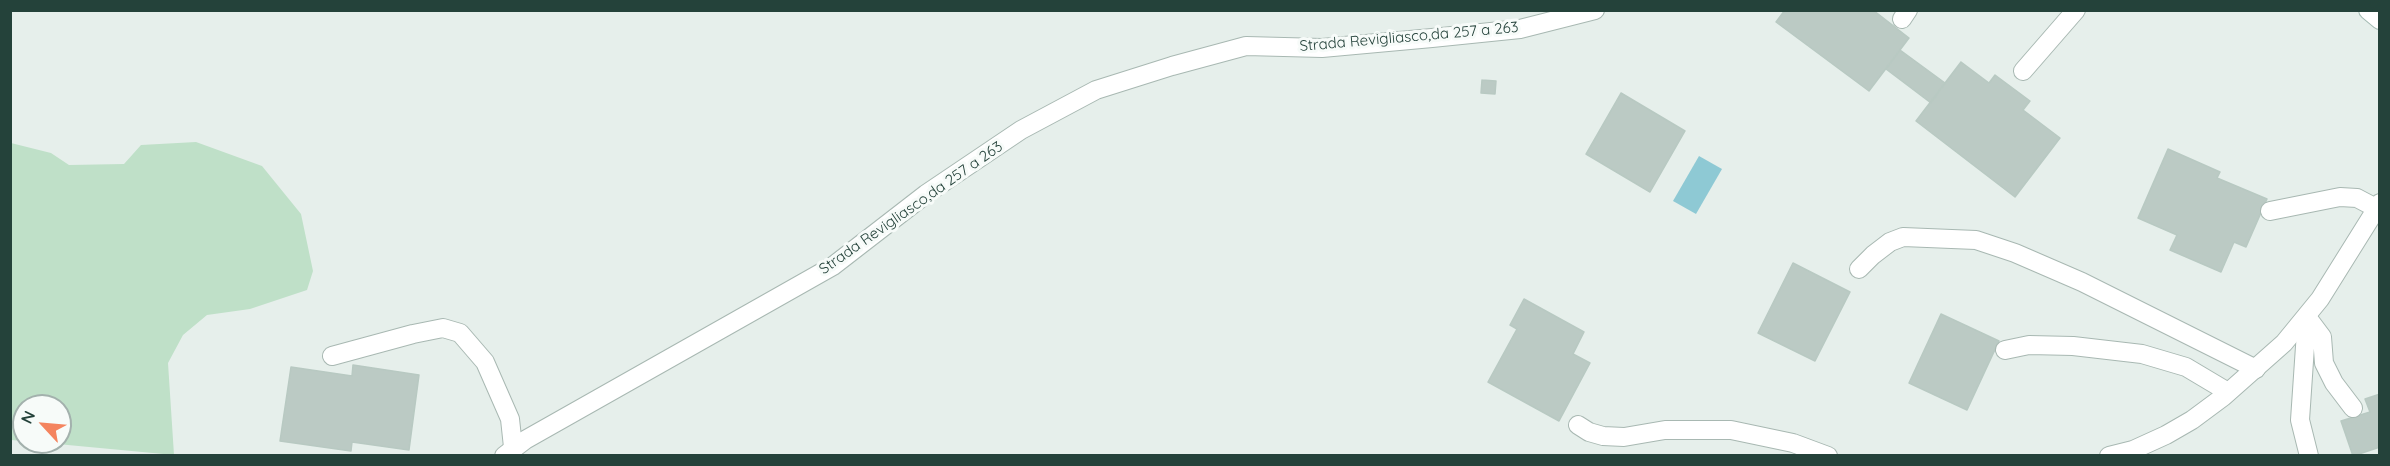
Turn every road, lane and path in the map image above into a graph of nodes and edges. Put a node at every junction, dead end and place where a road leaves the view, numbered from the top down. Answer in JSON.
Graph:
{"nodes":[{"id":1,"x":1595,"y":10,"type":"edge"},
{"id":2,"x":2076,"y":10,"type":"edge"},
{"id":3,"x":2368,"y":10,"type":"edge"},
{"id":4,"x":2379,"y":20,"type":"edge"},
{"id":5,"x":2023,"y":71,"type":"dead end"},
{"id":6,"x":2378,"y":205,"type":"edge"},
{"id":7,"x":2270,"y":211,"type":"dead end"},
{"id":8,"x":1859,"y":269,"type":"dead end"},
{"id":9,"x":2307,"y":317,"type":"junction"},
{"id":10,"x":2006,"y":350,"type":"dead end"},
{"id":11,"x":332,"y":357,"type":"dead end"},
{"id":12,"x":2256,"y":369,"type":"junction"},
{"id":13,"x":2229,"y":392,"type":"junction"},
{"id":14,"x":2353,"y":408,"type":"dead end"},
{"id":15,"x":1578,"y":425,"type":"dead end"},
{"id":16,"x":508,"y":451,"type":"edge"},
{"id":17,"x":1828,"y":456,"type":"edge"},
{"id":18,"x":2109,"y":456,"type":"edge"},
{"id":19,"x":2309,"y":456,"type":"edge"}],
"edges":[{"from":1,"to":16,"type":"street","name":"Strada Revigliasco,da 257 a 263"},
{"from":2,"to":5,"type":"street"},
{"from":3,"to":4,"type":"street"},
{"from":6,"to":7,"type":"street"},
{"from":6,"to":9,"type":"street"},
{"from":8,"to":12,"type":"street"},
{"from":9,"to":12,"type":"street"},
{"from":9,"to":14,"type":"street"},
{"from":9,"to":19,"type":"street"},
{"from":10,"to":13,"type":"street"},
{"from":11,"to":16,"type":"street"},
{"from":12,"to":13,"type":"street"},
{"from":13,"to":18,"type":"street"},
{"from":15,"to":17,"type":"street"}]}
